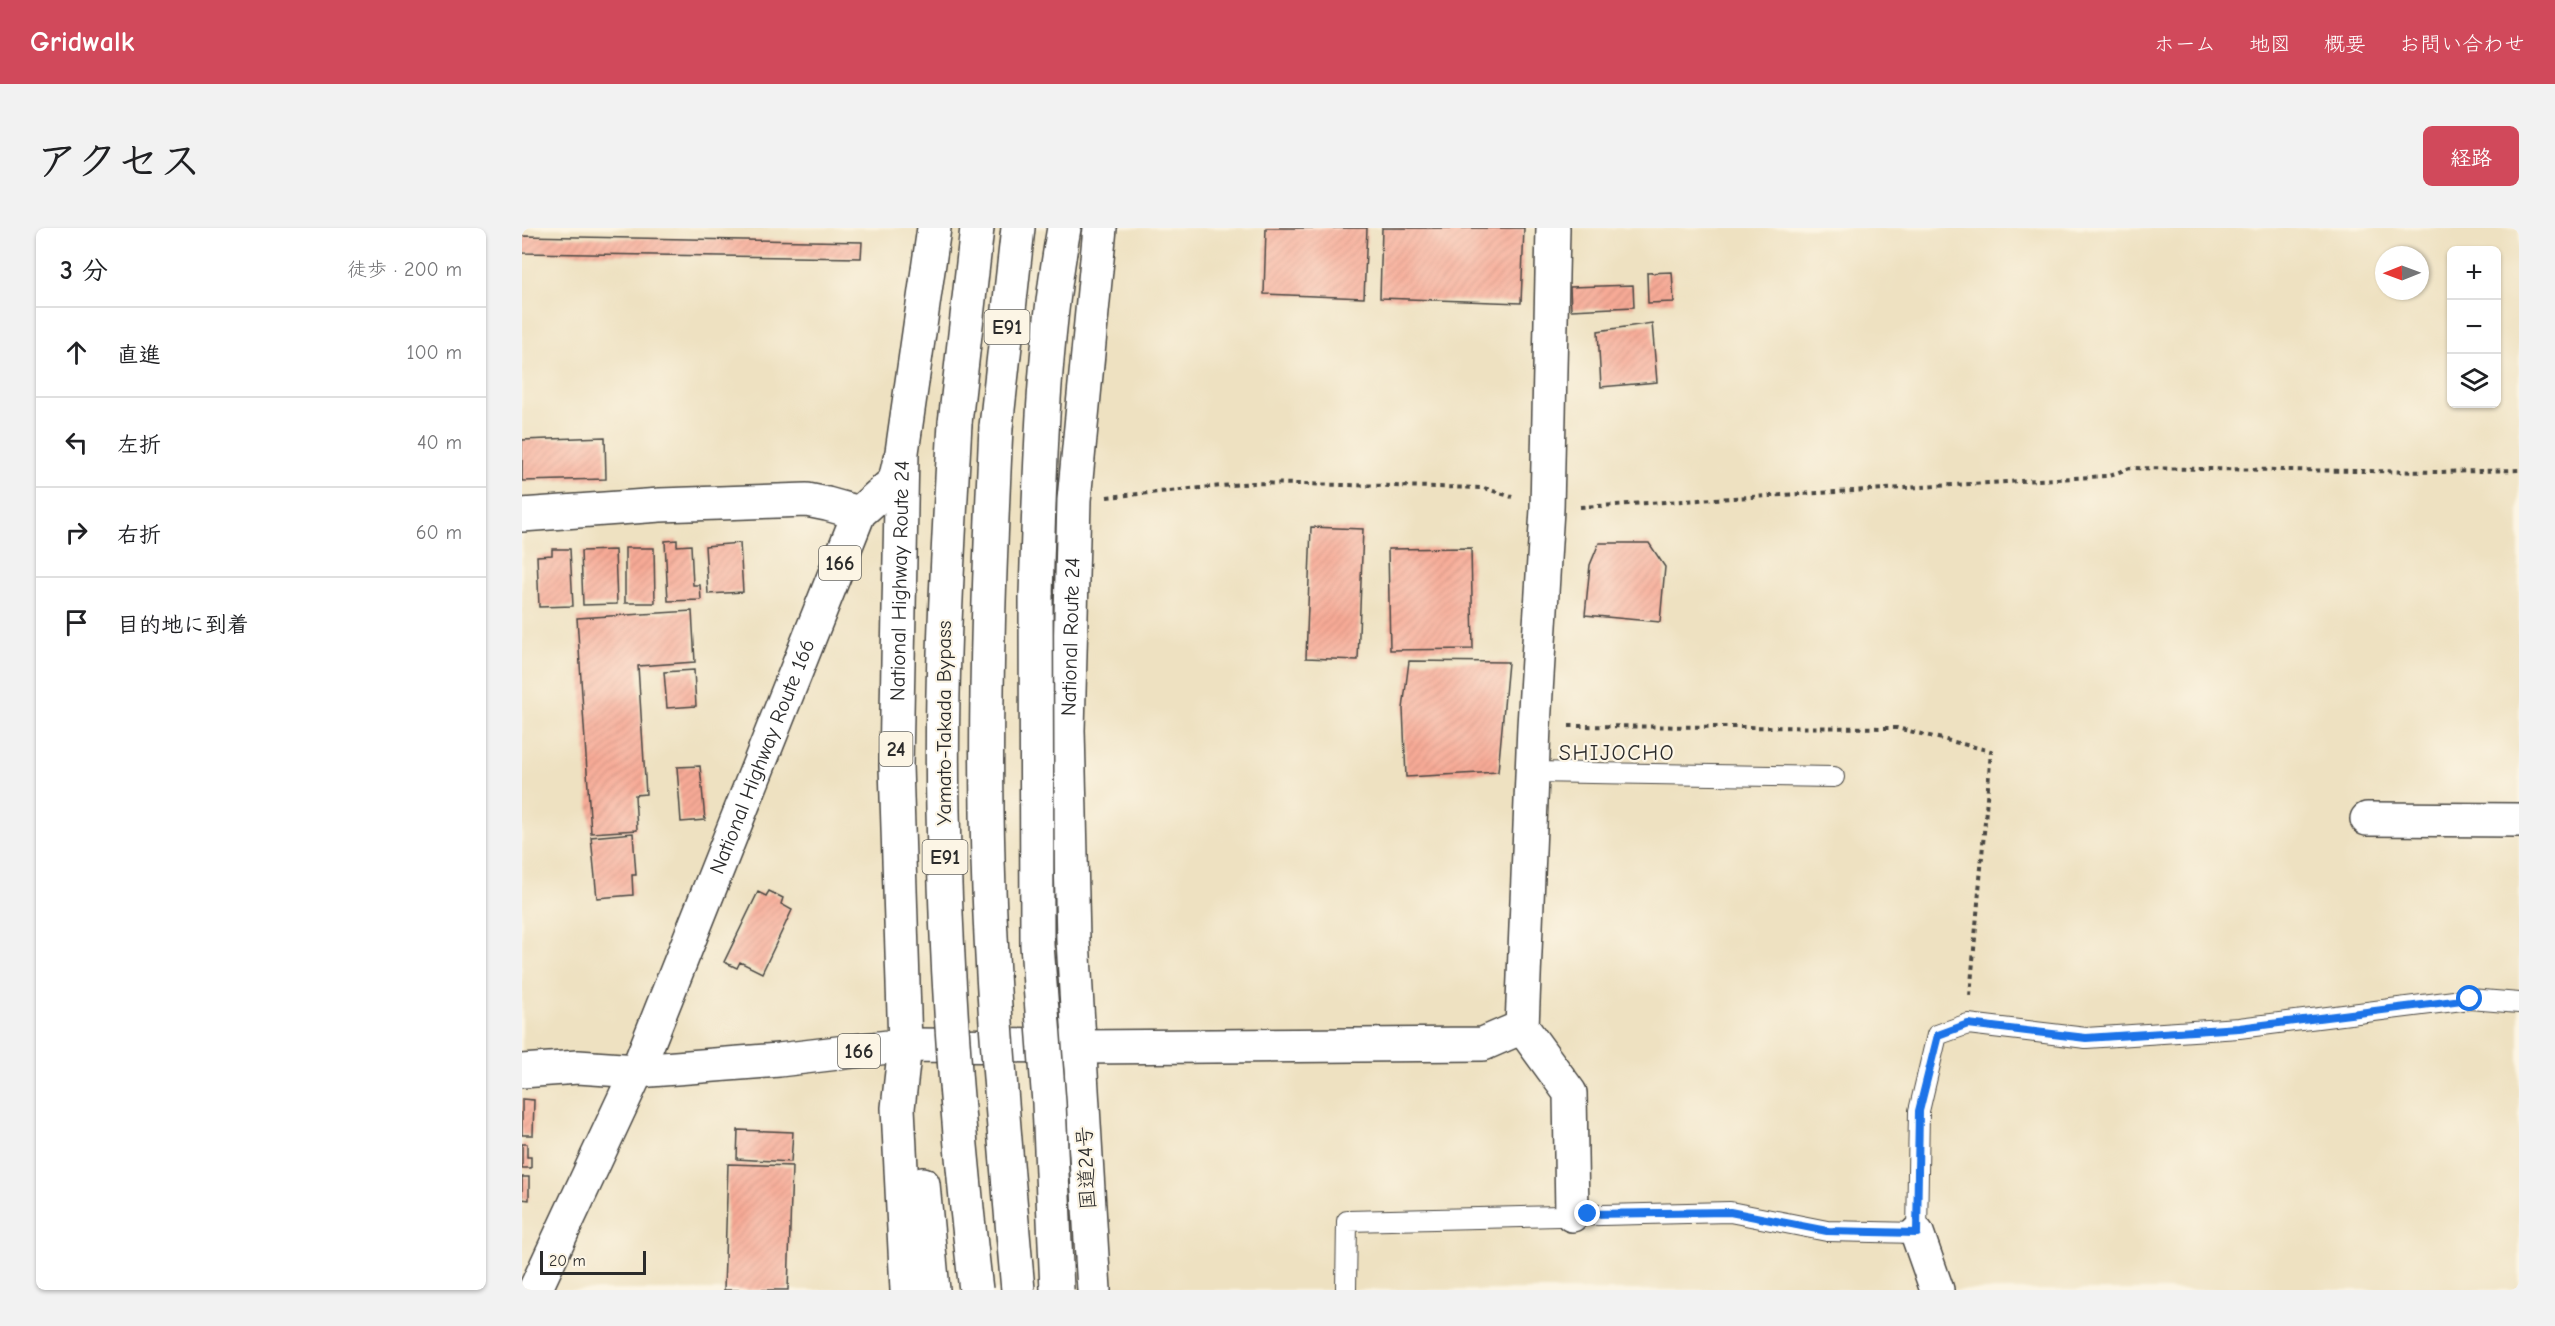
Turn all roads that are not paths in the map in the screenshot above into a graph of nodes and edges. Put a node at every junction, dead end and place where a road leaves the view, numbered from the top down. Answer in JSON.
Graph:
{"nodes":[{"id":1,"x":934,"y":228,"type":"edge"},
{"id":2,"x":977,"y":228,"type":"edge"},
{"id":3,"x":1018,"y":228,"type":"edge"},
{"id":4,"x":1064,"y":228,"type":"edge"},
{"id":5,"x":1100,"y":228,"type":"edge"},
{"id":6,"x":1553,"y":228,"type":"edge"},
{"id":7,"x":902,"y":452,"type":"junction"},
{"id":8,"x":859,"y":513,"type":"junction"},
{"id":9,"x":522,"y":515,"type":"edge"},
{"id":10,"x":1532,"y":772,"type":"junction"},
{"id":11,"x":1834,"y":777,"type":"dead end"},
{"id":12,"x":2367,"y":819,"type":"dead end"},
{"id":13,"x":2519,"y":820,"type":"edge"},
{"id":14,"x":2519,"y":1004,"type":"edge"},
{"id":15,"x":1522,"y":1027,"type":"junction"},
{"id":16,"x":905,"y":1045,"type":"junction"},
{"id":17,"x":1081,"y":1047,"type":"junction"},
{"id":18,"x":522,"y":1071,"type":"edge"},
{"id":19,"x":637,"y":1071,"type":"junction"},
{"id":20,"x":1572,"y":1215,"type":"junction"},
{"id":21,"x":1917,"y":1233,"type":"junction"},
{"id":22,"x":535,"y":1290,"type":"edge"},
{"id":23,"x":907,"y":1290,"type":"edge"},
{"id":24,"x":933,"y":1290,"type":"edge"},
{"id":25,"x":975,"y":1290,"type":"edge"},
{"id":26,"x":1018,"y":1290,"type":"edge"},
{"id":27,"x":1057,"y":1290,"type":"edge"},
{"id":28,"x":1094,"y":1290,"type":"edge"},
{"id":29,"x":1346,"y":1290,"type":"edge"},
{"id":30,"x":1937,"y":1290,"type":"edge"}],
"edges":[{"from":1,"to":7,"type":"main road","name":"National Highway Route 24","number":"24"},
{"from":2,"to":25,"type":"main road","name":"Yamato-Takada Bypass","number":"E91","bridge":true},
{"from":3,"to":26,"type":"main road","name":"Yamato-Takada Bypass","number":"E91","bridge":true},
{"from":4,"to":27,"type":"main road","bridge":true},
{"from":5,"to":17,"type":"main road","name":"National Route 24"},
{"from":6,"to":10,"type":"main road"},
{"from":7,"to":8,"type":"main road","name":"National Highway Route 166","number":"166"},
{"from":7,"to":16,"type":"main road","name":"National Highway Route 24","number":"24"},
{"from":8,"to":9,"type":"main road"},
{"from":8,"to":19,"type":"main road","name":"National Highway Route 166","number":"166"},
{"from":10,"to":11,"type":"lane"},
{"from":10,"to":15,"type":"main road"},
{"from":12,"to":13,"type":"main road"},
{"from":14,"to":21,"type":"lane"},
{"from":15,"to":17,"type":"main road"},
{"from":15,"to":20,"type":"main road"},
{"from":16,"to":17,"type":"main road","number":"166"},
{"from":16,"to":19,"type":"main road","number":"166"},
{"from":16,"to":23,"type":"main road","number":"24"},
{"from":16,"to":24,"type":"main road"},
{"from":17,"to":28,"type":"main road","name":"国道24号"},
{"from":18,"to":19,"type":"main road"},
{"from":19,"to":22,"type":"main road","name":"National Highway Route 166","number":"166"},
{"from":20,"to":21,"type":"lane"},
{"from":20,"to":29,"type":"lane"},
{"from":21,"to":30,"type":"main road"}]}
